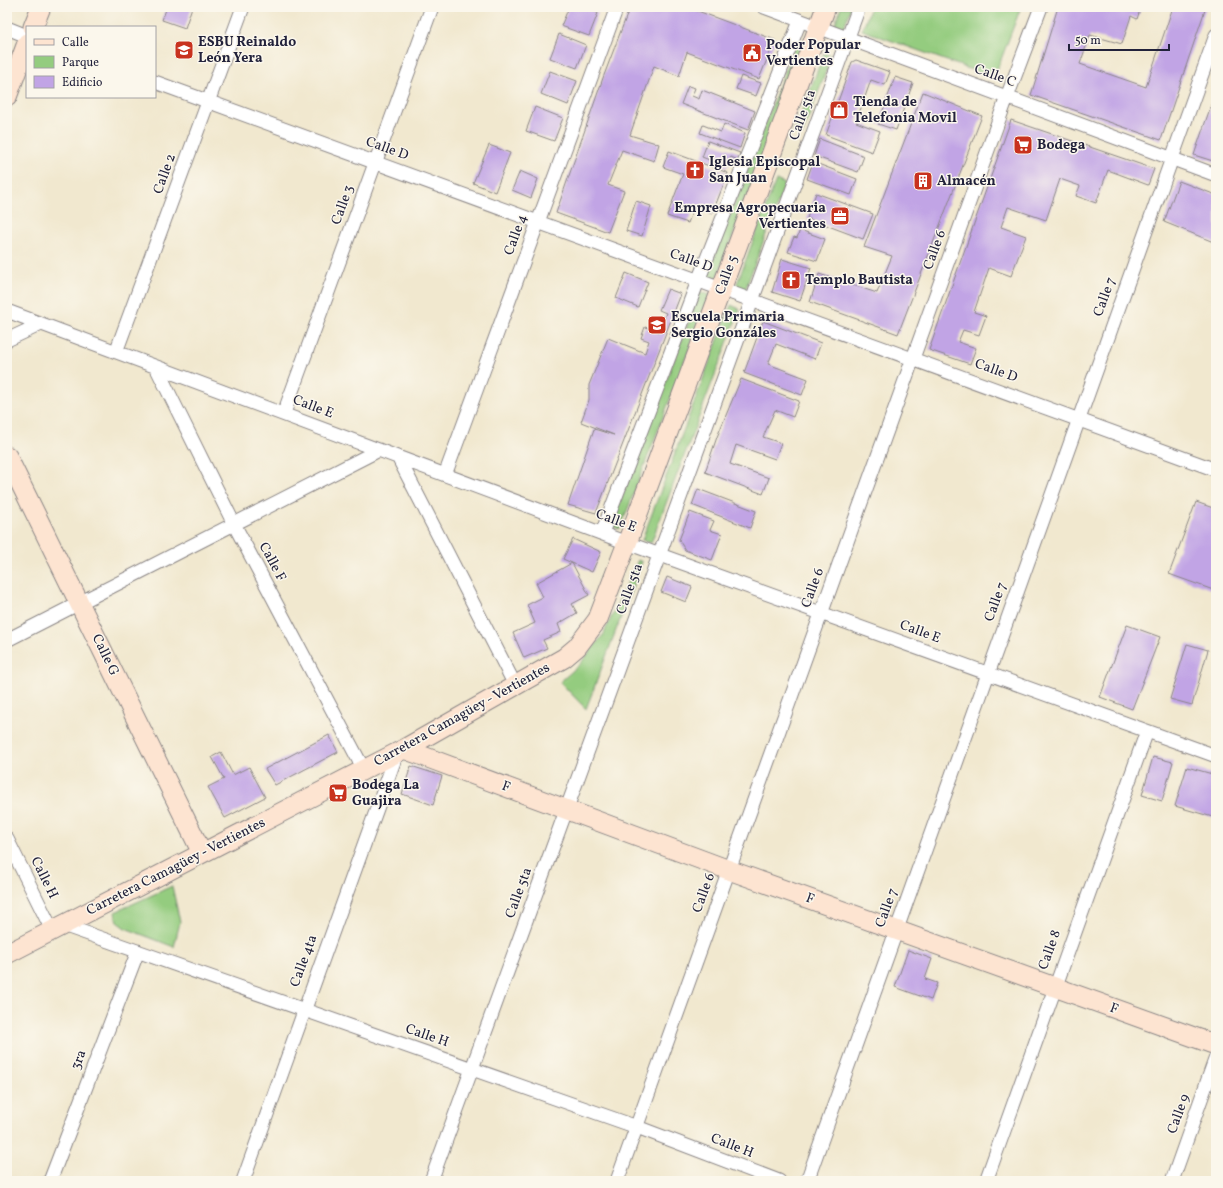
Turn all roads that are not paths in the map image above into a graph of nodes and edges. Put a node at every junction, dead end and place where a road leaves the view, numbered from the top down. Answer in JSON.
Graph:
{"nodes":[{"id":1,"x":41,"y":7,"type":"edge"},
{"id":2,"x":243,"y":7,"type":"edge"},
{"id":3,"x":432,"y":7,"type":"edge"},
{"id":4,"x":617,"y":7,"type":"edge"},
{"id":5,"x":764,"y":7,"type":"edge"},
{"id":6,"x":826,"y":7,"type":"edge"},
{"id":7,"x":859,"y":7,"type":"edge"},
{"id":8,"x":1041,"y":7,"type":"edge"},
{"id":9,"x":800,"y":20,"type":"junction"},
{"id":10,"x":33,"y":26,"type":"edge"},
{"id":11,"x":818,"y":27,"type":"junction"},
{"id":12,"x":7,"y":28,"type":"edge"},
{"id":13,"x":1216,"y":35,"type":"edge"},
{"id":14,"x":26,"y":36,"type":"edge"},
{"id":15,"x":848,"y":38,"type":"junction"},
{"id":16,"x":26,"y":46,"type":"edge"},
{"id":17,"x":156,"y":82,"type":"edge"},
{"id":18,"x":7,"y":97,"type":"edge"},
{"id":19,"x":1007,"y":97,"type":"junction"},
{"id":20,"x":208,"y":102,"type":"junction"},
{"id":21,"x":1172,"y":159,"type":"junction"},
{"id":22,"x":376,"y":162,"type":"junction"},
{"id":23,"x":1216,"y":175,"type":"edge"},
{"id":24,"x":538,"y":222,"type":"junction"},
{"id":25,"x":698,"y":281,"type":"junction"},
{"id":26,"x":721,"y":289,"type":"junction"},
{"id":27,"x":752,"y":300,"type":"junction"},
{"id":28,"x":7,"y":311,"type":"edge"},
{"id":29,"x":41,"y":324,"type":"junction"},
{"id":30,"x":7,"y":340,"type":"edge"},
{"id":31,"x":116,"y":352,"type":"junction"},
{"id":32,"x":913,"y":358,"type":"junction"},
{"id":33,"x":156,"y":367,"type":"junction"},
{"id":34,"x":284,"y":413,"type":"junction"},
{"id":35,"x":1079,"y":419,"type":"junction"},
{"id":36,"x":378,"y":450,"type":"junction"},
{"id":37,"x":7,"y":456,"type":"edge"},
{"id":38,"x":398,"y":457,"type":"junction"},
{"id":39,"x":1216,"y":470,"type":"edge"},
{"id":40,"x":445,"y":474,"type":"junction"},
{"id":41,"x":234,"y":524,"type":"junction"},
{"id":42,"x":602,"y":533,"type":"junction"},
{"id":43,"x":628,"y":543,"type":"junction"},
{"id":44,"x":660,"y":554,"type":"junction"},
{"id":45,"x":80,"y":604,"type":"junction"},
{"id":46,"x":821,"y":614,"type":"junction"},
{"id":47,"x":7,"y":640,"type":"edge"},
{"id":48,"x":988,"y":674,"type":"junction"},
{"id":49,"x":516,"y":687,"type":"junction"},
{"id":50,"x":1147,"y":731,"type":"junction"},
{"id":51,"x":401,"y":751,"type":"junction"},
{"id":52,"x":1216,"y":756,"type":"edge"},
{"id":53,"x":364,"y":770,"type":"junction"},
{"id":54,"x":567,"y":810,"type":"junction"},
{"id":55,"x":7,"y":839,"type":"edge"},
{"id":56,"x":202,"y":853,"type":"junction"},
{"id":57,"x":729,"y":870,"type":"junction"},
{"id":58,"x":57,"y":928,"type":"junction"},
{"id":59,"x":896,"y":930,"type":"junction"},
{"id":60,"x":138,"y":951,"type":"junction"},
{"id":61,"x":7,"y":954,"type":"edge"},
{"id":62,"x":1054,"y":987,"type":"junction"},
{"id":63,"x":304,"y":1010,"type":"junction"},
{"id":64,"x":1216,"y":1046,"type":"edge"},
{"id":65,"x":1216,"y":1058,"type":"edge"},
{"id":66,"x":472,"y":1069,"type":"junction"},
{"id":67,"x":637,"y":1127,"type":"junction"},
{"id":68,"x":50,"y":1181,"type":"edge"},
{"id":69,"x":243,"y":1181,"type":"edge"},
{"id":70,"x":431,"y":1181,"type":"edge"},
{"id":71,"x":617,"y":1181,"type":"edge"},
{"id":72,"x":779,"y":1181,"type":"edge"},
{"id":73,"x":807,"y":1181,"type":"edge"},
{"id":74,"x":986,"y":1181,"type":"edge"},
{"id":75,"x":1172,"y":1181,"type":"edge"}],
"edges":[{"from":1,"to":10,"type":"street"},
{"from":2,"to":20,"type":"street","name":"Calle 2"},
{"from":3,"to":22,"type":"street","name":"Calle 3"},
{"from":4,"to":24,"type":"street","name":"Calle 4"},
{"from":5,"to":9,"type":"street","name":"Calle C"},
{"from":6,"to":11,"type":"street","name":"Calle 5"},
{"from":7,"to":15,"type":"street","name":"Calle 5ta"},
{"from":8,"to":19,"type":"street","name":"Calle 6"},
{"from":9,"to":11,"type":"street","name":"Calle C"},
{"from":9,"to":25,"type":"street","name":"Calle 5"},
{"from":11,"to":15,"type":"street","name":"Calle C"},
{"from":11,"to":26,"type":"street","name":"Calle 5"},
{"from":12,"to":14,"type":"street"},
{"from":13,"to":21,"type":"street","name":"Calle 7"},
{"from":15,"to":19,"type":"street","name":"Calle C"},
{"from":15,"to":27,"type":"street","name":"Calle 5ta"},
{"from":16,"to":18,"type":"street"},
{"from":17,"to":20,"type":"street","name":"Calle D"},
{"from":19,"to":21,"type":"street","name":"Calle C"},
{"from":19,"to":32,"type":"street","name":"Calle 6"},
{"from":20,"to":22,"type":"street","name":"Calle D"},
{"from":20,"to":31,"type":"street","name":"Calle 2"},
{"from":21,"to":23,"type":"street","name":"Calle C"},
{"from":21,"to":35,"type":"street","name":"Calle 7"},
{"from":22,"to":24,"type":"street","name":"Calle D"},
{"from":22,"to":34,"type":"street","name":"Calle 3"},
{"from":24,"to":25,"type":"street","name":"Calle D"},
{"from":24,"to":40,"type":"street","name":"Calle 4"},
{"from":25,"to":26,"type":"street","name":"Calle D"},
{"from":25,"to":42,"type":"street","name":"Calle 5"},
{"from":26,"to":27,"type":"street","name":"Calle D"},
{"from":26,"to":43,"type":"street","name":"Calle 5"},
{"from":27,"to":32,"type":"street","name":"Calle D"},
{"from":27,"to":44,"type":"street","name":"Calle 5ta"},
{"from":28,"to":29,"type":"street","name":"Calle E"},
{"from":29,"to":30,"type":"street"},
{"from":29,"to":31,"type":"street","name":"Calle E"},
{"from":31,"to":33,"type":"street","name":"Calle E"},
{"from":32,"to":35,"type":"street","name":"Calle D"},
{"from":32,"to":46,"type":"street","name":"Calle 6"},
{"from":33,"to":34,"type":"street","name":"Calle E"},
{"from":33,"to":41,"type":"street","name":"Calle F"},
{"from":34,"to":36,"type":"street","name":"Calle E"},
{"from":35,"to":39,"type":"street","name":"Calle D"},
{"from":35,"to":48,"type":"street","name":"Calle 7"},
{"from":36,"to":38,"type":"street","name":"Calle E"},
{"from":36,"to":41,"type":"street"},
{"from":37,"to":45,"type":"street","name":"Calle G"},
{"from":38,"to":40,"type":"street","name":"Calle E"},
{"from":38,"to":49,"type":"street"},
{"from":40,"to":42,"type":"street","name":"Calle E"},
{"from":41,"to":45,"type":"street"},
{"from":41,"to":53,"type":"street","name":"Calle F"},
{"from":42,"to":43,"type":"street","name":"Calle E"},
{"from":43,"to":44,"type":"street","name":"Calle E"},
{"from":43,"to":49,"type":"street","name":"Carretera Camagüey - Vertientes"},
{"from":44,"to":46,"type":"street","name":"Calle E"},
{"from":44,"to":54,"type":"street","name":"Calle 5ta"},
{"from":45,"to":47,"type":"street"},
{"from":45,"to":56,"type":"street","name":"Calle G"},
{"from":46,"to":48,"type":"street","name":"Calle E"},
{"from":46,"to":57,"type":"street","name":"Calle 6"},
{"from":48,"to":50,"type":"street","name":"Calle E"},
{"from":48,"to":59,"type":"street","name":"Calle 7"},
{"from":49,"to":51,"type":"street","name":"Carretera Camagüey - Vertientes"},
{"from":50,"to":52,"type":"street","name":"Calle E"},
{"from":50,"to":62,"type":"street","name":"Calle 8"},
{"from":51,"to":53,"type":"street","name":"Carretera Camagüey - Vertientes"},
{"from":51,"to":54,"type":"street","name":"F"},
{"from":51,"to":63,"type":"street","name":"Calle 4ta"},
{"from":53,"to":56,"type":"street","name":"Carretera Camagüey - Vertientes"},
{"from":54,"to":57,"type":"street","name":"F"},
{"from":54,"to":66,"type":"street","name":"Calle 5ta"},
{"from":55,"to":58,"type":"street","name":"Calle H"},
{"from":56,"to":58,"type":"street","name":"Carretera Camagüey - Vertientes"},
{"from":57,"to":59,"type":"street","name":"F"},
{"from":57,"to":67,"type":"street","name":"Calle 6"},
{"from":58,"to":60,"type":"street","name":"Calle H"},
{"from":58,"to":61,"type":"street","name":"Carretera Camagüey - Vertientes"},
{"from":59,"to":62,"type":"street","name":"F"},
{"from":59,"to":73,"type":"street","name":"Calle 7"},
{"from":60,"to":63,"type":"street","name":"Calle H"},
{"from":60,"to":68,"type":"street","name":"3ra"},
{"from":62,"to":64,"type":"street","name":"F"},
{"from":62,"to":74,"type":"street","name":"Calle 8"},
{"from":63,"to":66,"type":"street","name":"Calle H"},
{"from":63,"to":69,"type":"street","name":"Calle 4ta"},
{"from":65,"to":75,"type":"street","name":"Calle 9"},
{"from":66,"to":67,"type":"street","name":"Calle H"},
{"from":66,"to":70,"type":"street","name":"Calle 5ta"},
{"from":67,"to":71,"type":"street","name":"Calle 6"},
{"from":67,"to":72,"type":"street","name":"Calle H"}]}
